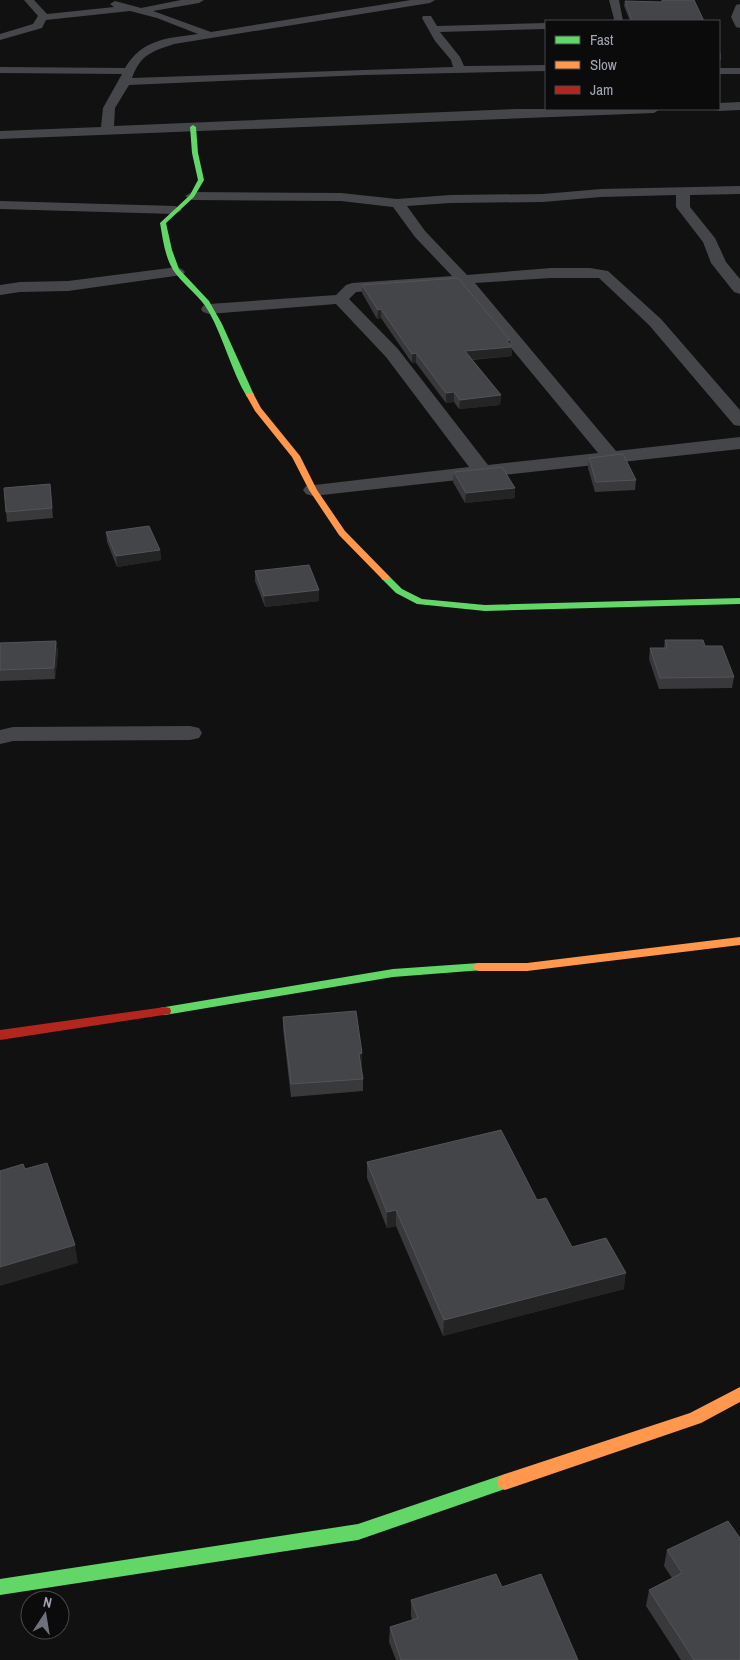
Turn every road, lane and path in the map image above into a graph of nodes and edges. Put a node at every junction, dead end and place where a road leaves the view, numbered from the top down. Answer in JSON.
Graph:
{"nodes":[{"id":1,"x":30,"y":0,"type":"edge"},
{"id":2,"x":106,"y":0,"type":"edge"},
{"id":3,"x":199,"y":0,"type":"edge"},
{"id":4,"x":428,"y":0,"type":"edge"},
{"id":5,"x":614,"y":0,"type":"edge"},
{"id":6,"x":182,"y":1,"type":"edge"},
{"id":7,"x":733,"y":1,"type":"edge"},
{"id":8,"x":740,"y":1,"type":"edge"},
{"id":9,"x":409,"y":3,"type":"junction"},
{"id":10,"x":740,"y":7,"type":"edge"},
{"id":11,"x":130,"y":8,"type":"junction"},
{"id":12,"x":142,"y":10,"type":"junction"},
{"id":13,"x":619,"y":20,"type":"edge"},
{"id":14,"x":21,"y":21,"type":"dead end"},
{"id":15,"x":42,"y":21,"type":"junction"},
{"id":16,"x":740,"y":25,"type":"edge"},
{"id":17,"x":545,"y":26,"type":"edge"},
{"id":18,"x":434,"y":29,"type":"junction"},
{"id":19,"x":209,"y":34,"type":"junction"},
{"id":20,"x":0,"y":37,"type":"edge"},
{"id":21,"x":545,"y":68,"type":"edge"},
{"id":22,"x":0,"y":70,"type":"edge"},
{"id":23,"x":460,"y":71,"type":"junction"},
{"id":24,"x":720,"y":71,"type":"edge"},
{"id":25,"x":740,"y":71,"type":"edge"},
{"id":26,"x":127,"y":76,"type":"junction"},
{"id":27,"x":740,"y":106,"type":"edge"},
{"id":28,"x":720,"y":107,"type":"edge"},
{"id":29,"x":608,"y":110,"type":"edge"},
{"id":30,"x":194,"y":126,"type":"junction"},
{"id":31,"x":107,"y":130,"type":"junction"},
{"id":32,"x":0,"y":135,"type":"edge"},
{"id":33,"x":740,"y":190,"type":"edge"},
{"id":34,"x":683,"y":191,"type":"junction"},
{"id":35,"x":192,"y":196,"type":"junction"},
{"id":36,"x":397,"y":203,"type":"junction"},
{"id":37,"x":0,"y":206,"type":"edge"},
{"id":38,"x":175,"y":210,"type":"junction"},
{"id":39,"x":177,"y":272,"type":"junction"},
{"id":40,"x":463,"y":279,"type":"junction"},
{"id":41,"x":740,"y":289,"type":"edge"},
{"id":42,"x":0,"y":290,"type":"edge"},
{"id":43,"x":340,"y":298,"type":"junction"},
{"id":44,"x":209,"y":309,"type":"junction"},
{"id":45,"x":740,"y":421,"type":"edge"},
{"id":46,"x":740,"y":443,"type":"edge"},
{"id":47,"x":612,"y":458,"type":"junction"},
{"id":48,"x":483,"y":472,"type":"junction"},
{"id":49,"x":313,"y":490,"type":"junction"},
{"id":50,"x":740,"y":602,"type":"edge"},
{"id":51,"x":190,"y":733,"type":"dead end"},
{"id":52,"x":0,"y":737,"type":"edge"},
{"id":53,"x":740,"y":941,"type":"edge"},
{"id":54,"x":0,"y":1035,"type":"edge"},
{"id":55,"x":740,"y":1394,"type":"edge"},
{"id":56,"x":0,"y":1587,"type":"edge"}],
"edges":[{"from":1,"to":15,"type":"street"},
{"from":2,"to":11,"type":"street"},
{"from":3,"to":6,"type":"street"},
{"from":4,"to":9,"type":"street"},
{"from":5,"to":13,"type":"street"},
{"from":6,"to":12,"type":"street"},
{"from":7,"to":8,"type":"street"},
{"from":9,"to":18,"type":"street"},
{"from":9,"to":19,"type":"street"},
{"from":10,"to":16,"type":"street"},
{"from":11,"to":12,"type":"street"},
{"from":11,"to":15,"type":"street"},
{"from":12,"to":19,"type":"street"},
{"from":14,"to":15,"type":"street"},
{"from":15,"to":20,"type":"street"},
{"from":17,"to":18,"type":"street"},
{"from":18,"to":23,"type":"street"},
{"from":19,"to":26,"type":"street"},
{"from":21,"to":23,"type":"street"},
{"from":22,"to":26,"type":"street"},
{"from":23,"to":26,"type":"street"},
{"from":24,"to":25,"type":"street"},
{"from":26,"to":31,"type":"street"},
{"from":27,"to":28,"type":"street"},
{"from":29,"to":30,"type":"street"},
{"from":30,"to":31,"type":"street"},
{"from":30,"to":35,"type":"street"},
{"from":31,"to":32,"type":"street"},
{"from":33,"to":34,"type":"street"},
{"from":34,"to":36,"type":"street"},
{"from":34,"to":41,"type":"street"},
{"from":35,"to":36,"type":"street"},
{"from":35,"to":38,"type":"street"},
{"from":36,"to":40,"type":"street"},
{"from":37,"to":38,"type":"street"},
{"from":38,"to":39,"type":"street"},
{"from":39,"to":42,"type":"street"},
{"from":39,"to":44,"type":"street"},
{"from":40,"to":43,"type":"street"},
{"from":40,"to":45,"type":"street"},
{"from":40,"to":47,"type":"street"},
{"from":43,"to":44,"type":"street"},
{"from":43,"to":48,"type":"street"},
{"from":44,"to":49,"type":"street"},
{"from":46,"to":47,"type":"street"},
{"from":47,"to":48,"type":"street"},
{"from":48,"to":49,"type":"street"},
{"from":49,"to":50,"type":"street"},
{"from":51,"to":52,"type":"street"},
{"from":53,"to":54,"type":"street"},
{"from":55,"to":56,"type":"street"}]}
